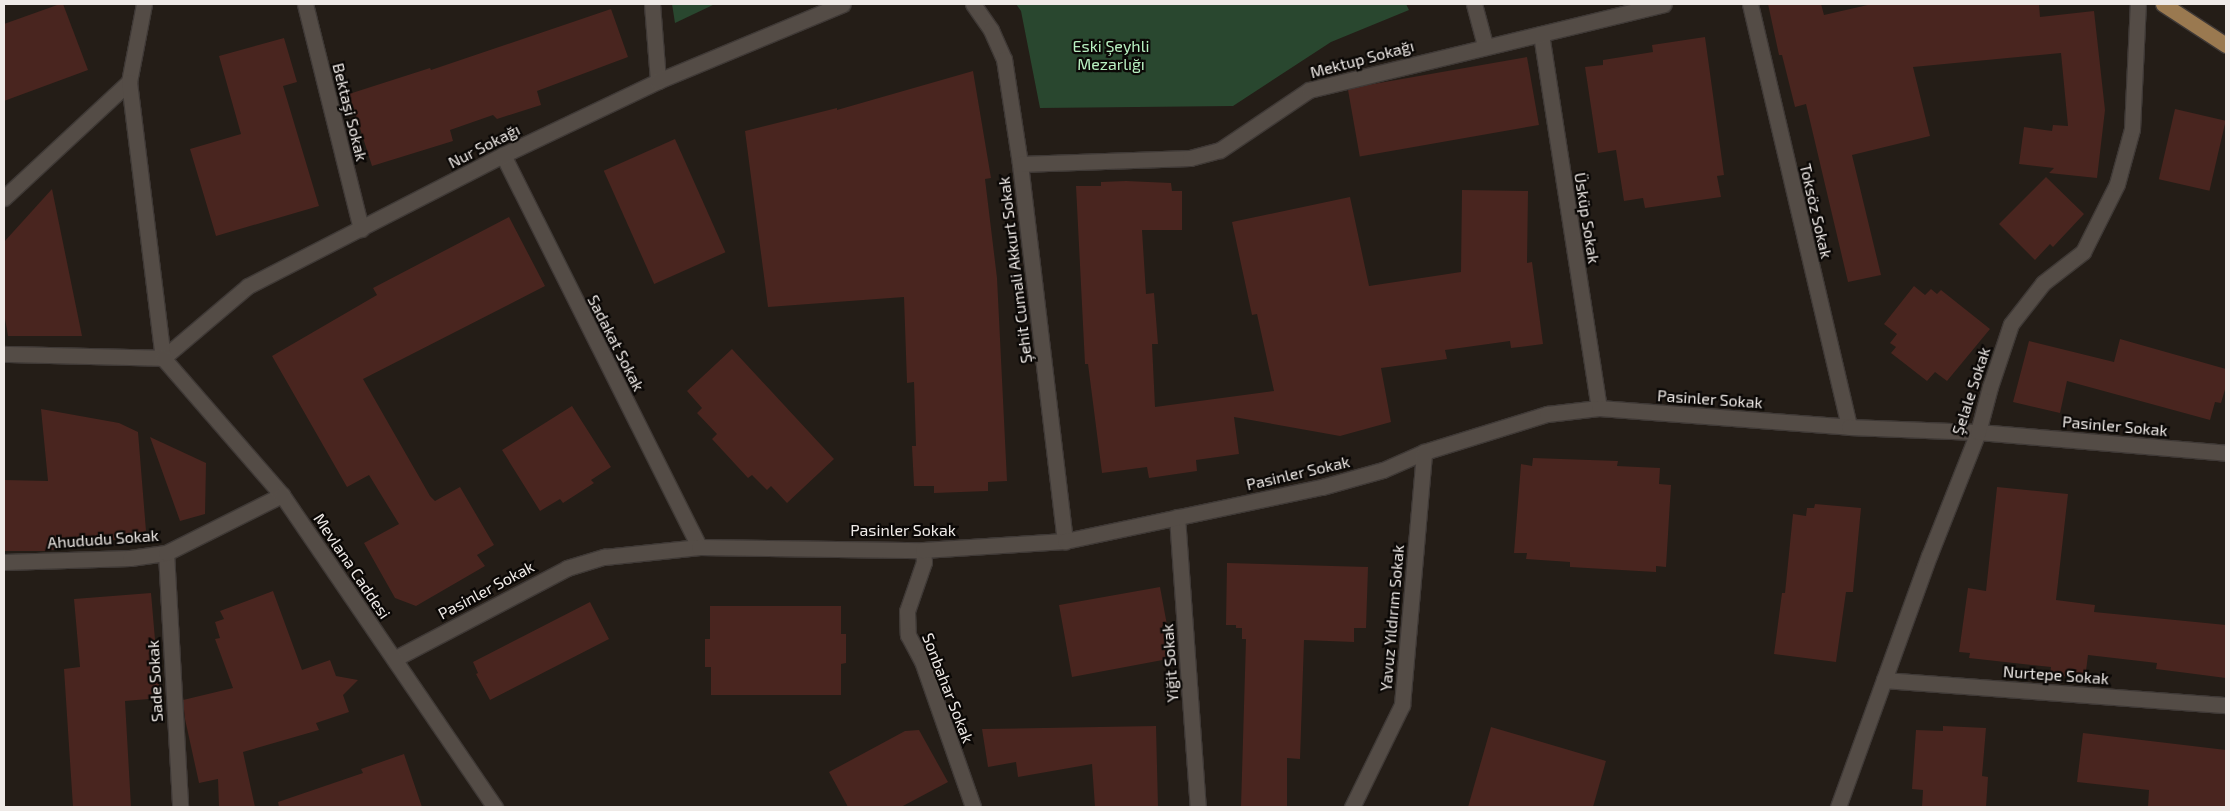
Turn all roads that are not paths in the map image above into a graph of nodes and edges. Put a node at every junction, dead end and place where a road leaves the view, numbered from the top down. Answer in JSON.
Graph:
{"nodes":[{"id":1,"x":144,"y":4,"type":"edge"},
{"id":2,"x":305,"y":4,"type":"edge"},
{"id":3,"x":652,"y":4,"type":"edge"},
{"id":4,"x":843,"y":4,"type":"edge"},
{"id":5,"x":973,"y":4,"type":"edge"},
{"id":6,"x":1474,"y":4,"type":"edge"},
{"id":7,"x":1664,"y":4,"type":"edge"},
{"id":8,"x":1750,"y":4,"type":"edge"},
{"id":9,"x":2138,"y":4,"type":"edge"},
{"id":10,"x":2163,"y":4,"type":"edge"},
{"id":11,"x":1542,"y":34,"type":"junction"},
{"id":12,"x":2226,"y":45,"type":"edge"},
{"id":13,"x":1485,"y":46,"type":"junction"},
{"id":14,"x":129,"y":82,"type":"junction"},
{"id":15,"x":658,"y":82,"type":"junction"},
{"id":16,"x":502,"y":155,"type":"junction"},
{"id":17,"x":1020,"y":164,"type":"junction"},
{"id":18,"x":4,"y":198,"type":"edge"},
{"id":19,"x":360,"y":229,"type":"junction"},
{"id":20,"x":4,"y":354,"type":"edge"},
{"id":21,"x":164,"y":358,"type":"junction"},
{"id":22,"x":1599,"y":408,"type":"junction"},
{"id":23,"x":1849,"y":426,"type":"junction"},
{"id":24,"x":1978,"y":432,"type":"junction"},
{"id":25,"x":1424,"y":452,"type":"junction"},
{"id":26,"x":2226,"y":453,"type":"edge"},
{"id":27,"x":282,"y":496,"type":"junction"},
{"id":28,"x":1176,"y":517,"type":"junction"},
{"id":29,"x":1065,"y":541,"type":"junction"},
{"id":30,"x":699,"y":547,"type":"junction"},
{"id":31,"x":923,"y":550,"type":"junction"},
{"id":32,"x":166,"y":553,"type":"junction"},
{"id":33,"x":4,"y":562,"type":"edge"},
{"id":34,"x":394,"y":659,"type":"junction"},
{"id":35,"x":1884,"y":680,"type":"junction"},
{"id":36,"x":2226,"y":706,"type":"edge"},
{"id":37,"x":180,"y":807,"type":"edge"},
{"id":38,"x":495,"y":807,"type":"edge"},
{"id":39,"x":973,"y":807,"type":"edge"},
{"id":40,"x":1198,"y":807,"type":"edge"},
{"id":41,"x":1352,"y":807,"type":"edge"},
{"id":42,"x":1838,"y":807,"type":"edge"}],
"edges":[{"from":1,"to":14,"type":"street"},
{"from":2,"to":19,"type":"street","name":"Bektaşi Sokak"},
{"from":3,"to":15,"type":"street"},
{"from":4,"to":15,"type":"street","name":"Nur Sokağı"},
{"from":5,"to":17,"type":"street","name":"Şehit Cumali Akkurt Sokak"},
{"from":6,"to":13,"type":"street"},
{"from":7,"to":11,"type":"street","name":"Mektup Sokağı"},
{"from":8,"to":23,"type":"street","name":"Toksöz Sokak"},
{"from":9,"to":24,"type":"street","name":"Şelale Sokak"},
{"from":10,"to":12,"type":"main road"},
{"from":11,"to":13,"type":"street","name":"Mektup Sokağı"},
{"from":11,"to":22,"type":"street","name":"Üsküp Sokak"},
{"from":13,"to":17,"type":"street","name":"Mektup Sokağı"},
{"from":14,"to":18,"type":"street"},
{"from":14,"to":21,"type":"street"},
{"from":15,"to":16,"type":"street","name":"Nur Sokağı"},
{"from":16,"to":19,"type":"street","name":"Nur Sokağı"},
{"from":16,"to":30,"type":"street","name":"Sadakat Sokak"},
{"from":17,"to":29,"type":"street","name":"Şehit Cumali Akkurt Sokak"},
{"from":19,"to":21,"type":"street","name":"Nur Sokağı"},
{"from":20,"to":21,"type":"street"},
{"from":21,"to":27,"type":"street","name":"Mevlana Caddesi"},
{"from":22,"to":23,"type":"street","name":"Pasinler Sokak"},
{"from":22,"to":25,"type":"street","name":"Pasinler Sokak"},
{"from":23,"to":24,"type":"street","name":"Pasinler Sokak"},
{"from":24,"to":26,"type":"street","name":"Pasinler Sokak"},
{"from":24,"to":35,"type":"street","name":"Şelale Sokak"},
{"from":25,"to":28,"type":"street","name":"Pasinler Sokak"},
{"from":25,"to":41,"type":"street","name":"Yavuz Yıldırım Sokak"},
{"from":27,"to":32,"type":"street","name":"Ahududu Sokak"},
{"from":27,"to":34,"type":"street","name":"Mevlana Caddesi"},
{"from":28,"to":29,"type":"street","name":"Pasinler Sokak"},
{"from":28,"to":40,"type":"street","name":"Yiğit Sokak"},
{"from":29,"to":31,"type":"street","name":"Pasinler Sokak"},
{"from":30,"to":31,"type":"street","name":"Pasinler Sokak"},
{"from":30,"to":34,"type":"street","name":"Pasinler Sokak"},
{"from":31,"to":39,"type":"street","name":"Sonbahar Sokak"},
{"from":32,"to":33,"type":"street","name":"Ahududu Sokak"},
{"from":32,"to":37,"type":"street","name":"Sade Sokak"},
{"from":34,"to":38,"type":"street","name":"Mevlana Caddesi"},
{"from":35,"to":36,"type":"street","name":"Nurtepe Sokak"},
{"from":35,"to":42,"type":"street","name":"Şelale Sokak"}]}
